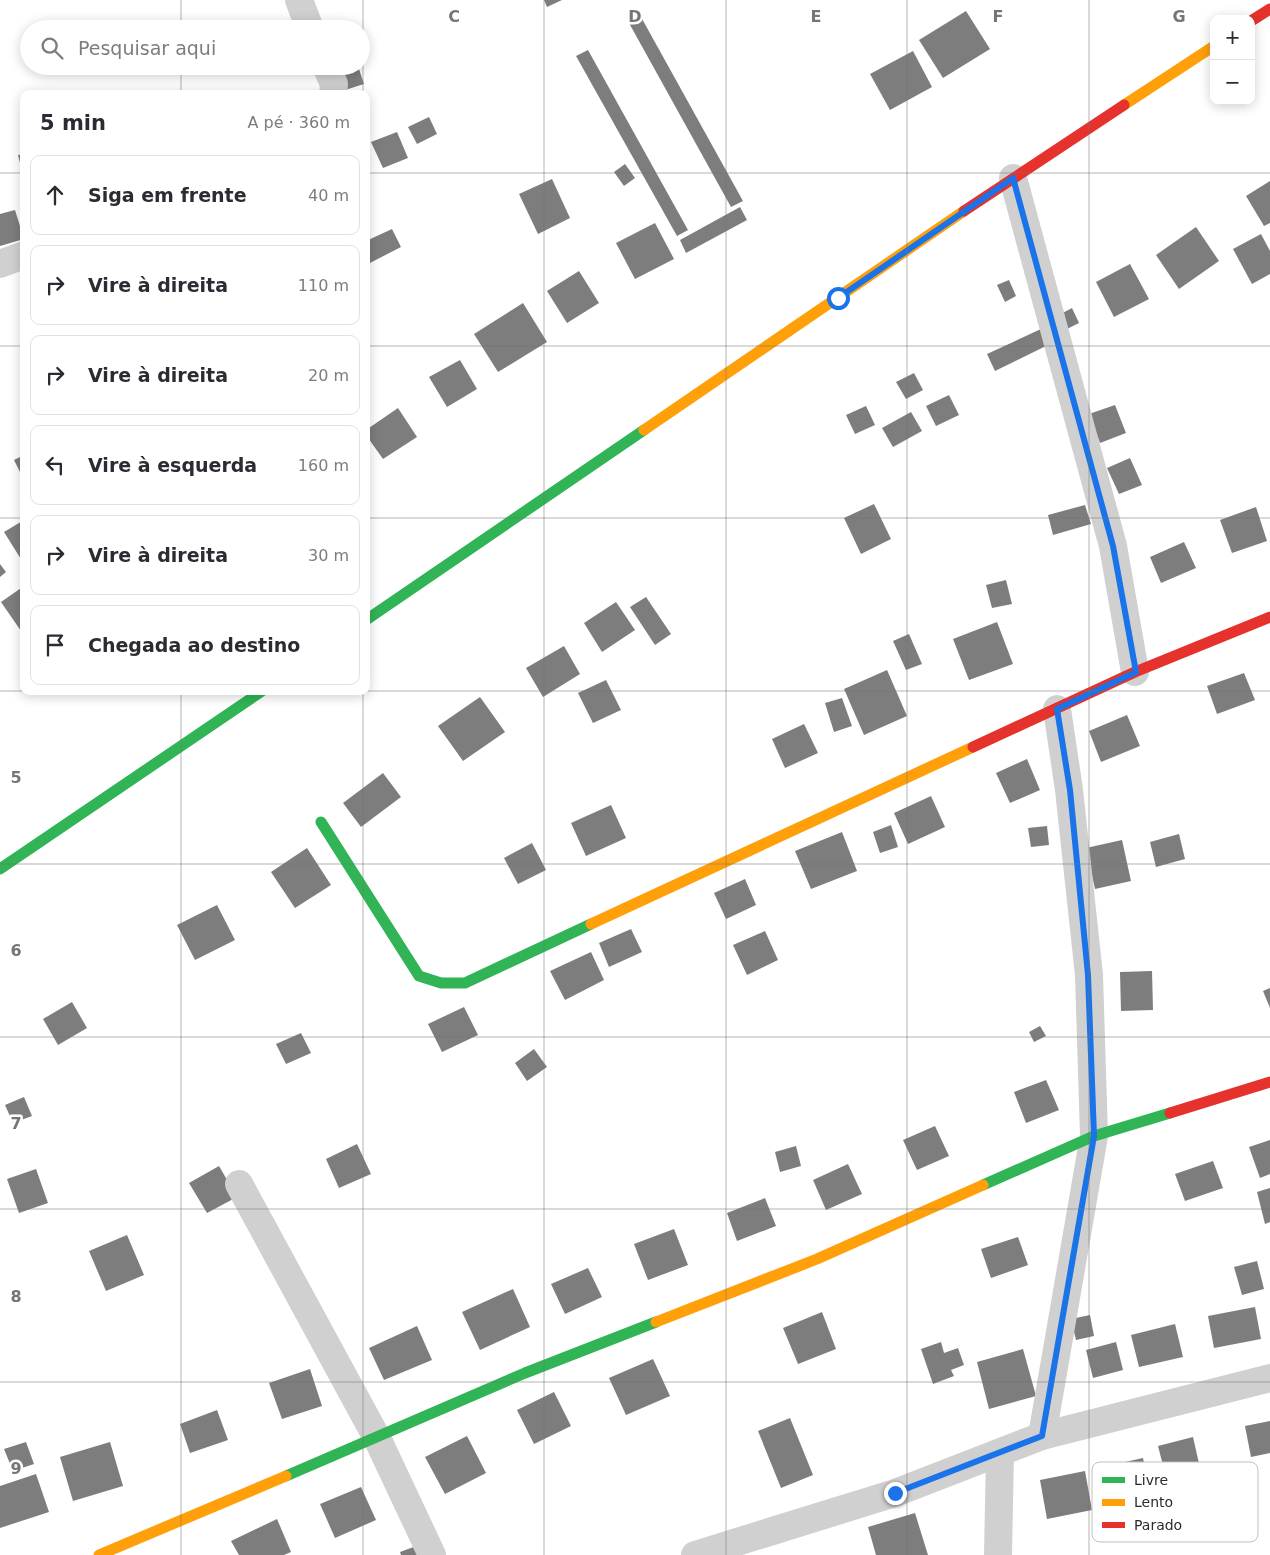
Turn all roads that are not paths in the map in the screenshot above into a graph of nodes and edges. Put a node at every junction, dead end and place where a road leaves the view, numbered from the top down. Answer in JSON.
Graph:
{"nodes":[{"id":1,"x":299,"y":0,"type":"edge"},
{"id":2,"x":1270,"y":9,"type":"edge"},
{"id":3,"x":1255,"y":18,"type":"edge"},
{"id":4,"x":307,"y":20,"type":"edge"},
{"id":5,"x":1210,"y":49,"type":"edge"},
{"id":6,"x":330,"y":75,"type":"edge"},
{"id":7,"x":333,"y":90,"type":"edge"},
{"id":8,"x":1013,"y":178,"type":"junction"},
{"id":9,"x":20,"y":257,"type":"edge"},
{"id":10,"x":0,"y":264,"type":"edge"},
{"id":11,"x":370,"y":617,"type":"edge"},
{"id":12,"x":1270,"y":617,"type":"edge"},
{"id":13,"x":1136,"y":672,"type":"junction"},
{"id":14,"x":256,"y":695,"type":"edge"},
{"id":15,"x":1057,"y":709,"type":"junction"},
{"id":16,"x":322,"y":822,"type":"dead end"},
{"id":17,"x":0,"y":869,"type":"edge"},
{"id":18,"x":1270,"y":1082,"type":"edge"},
{"id":19,"x":1094,"y":1136,"type":"junction"},
{"id":20,"x":240,"y":1184,"type":"dead end"},
{"id":21,"x":1270,"y":1378,"type":"edge"},
{"id":22,"x":1042,"y":1436,"type":"junction"},
{"id":23,"x":377,"y":1438,"type":"junction"},
{"id":24,"x":1000,"y":1453,"type":"junction"},
{"id":25,"x":99,"y":1555,"type":"edge"},
{"id":26,"x":432,"y":1555,"type":"edge"},
{"id":27,"x":695,"y":1555,"type":"edge"},
{"id":28,"x":998,"y":1555,"type":"edge"}],
"edges":[{"from":1,"to":4,"type":"street"},
{"from":2,"to":3,"type":"street"},
{"from":5,"to":8,"type":"street"},
{"from":6,"to":7,"type":"street"},
{"from":8,"to":11,"type":"street"},
{"from":8,"to":13,"type":"street"},
{"from":9,"to":10,"type":"street"},
{"from":12,"to":13,"type":"street"},
{"from":13,"to":15,"type":"street"},
{"from":14,"to":17,"type":"street"},
{"from":15,"to":16,"type":"street"},
{"from":15,"to":19,"type":"street"},
{"from":18,"to":19,"type":"street"},
{"from":19,"to":22,"type":"street"},
{"from":19,"to":23,"type":"street"},
{"from":20,"to":23,"type":"street"},
{"from":21,"to":22,"type":"street"},
{"from":22,"to":24,"type":"street"},
{"from":23,"to":25,"type":"street"},
{"from":23,"to":26,"type":"street"},
{"from":24,"to":27,"type":"street"},
{"from":24,"to":28,"type":"street"}]}
